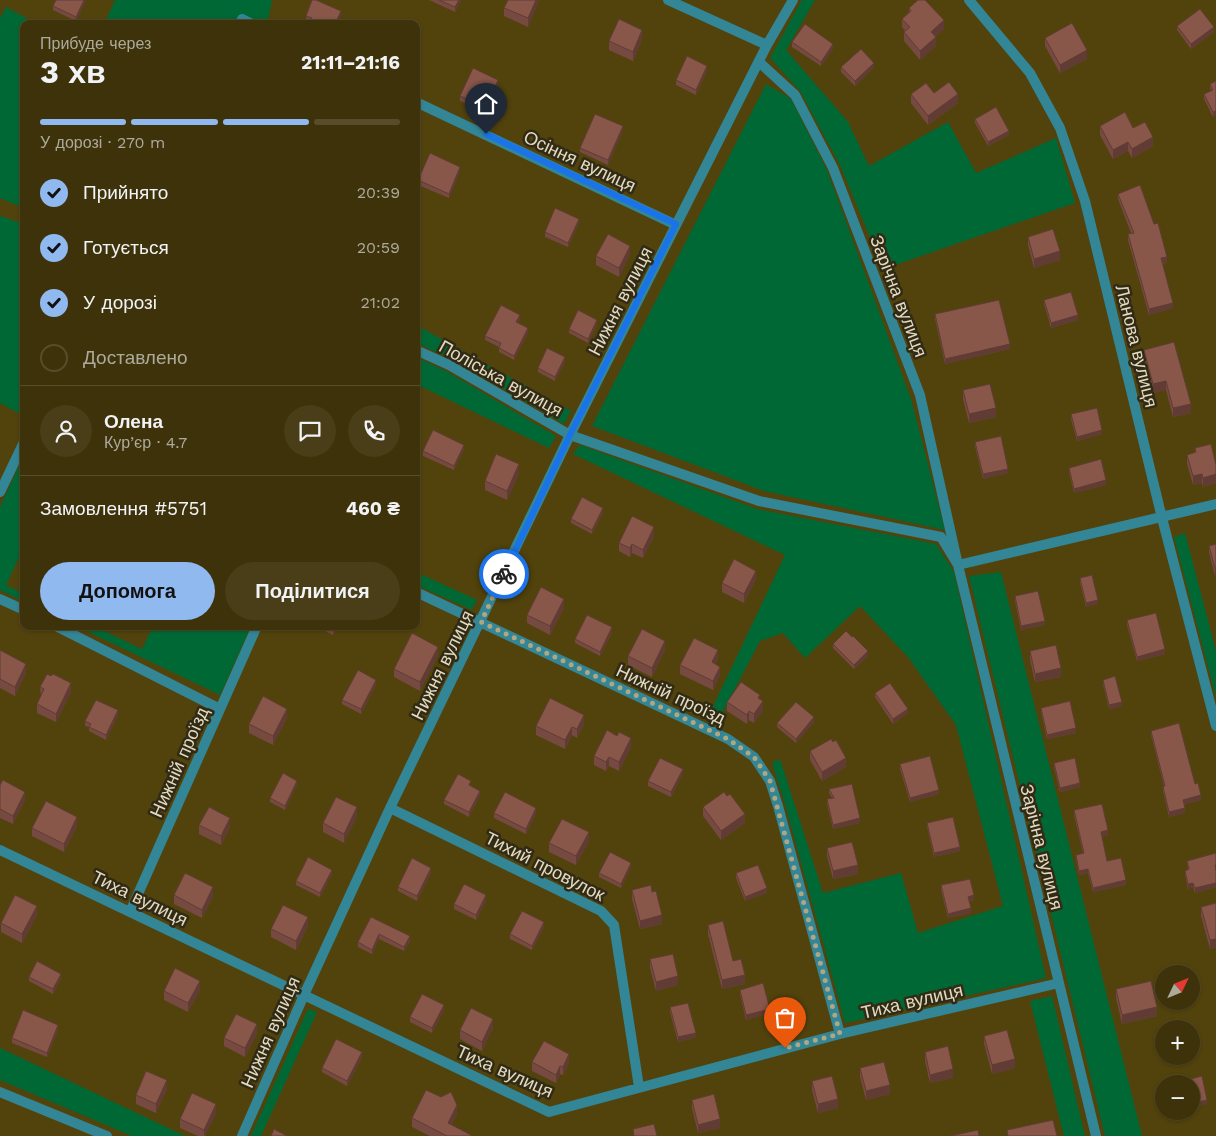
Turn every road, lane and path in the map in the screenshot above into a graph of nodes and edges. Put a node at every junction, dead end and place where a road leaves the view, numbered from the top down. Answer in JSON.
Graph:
{"nodes":[{"id":1,"x":668,"y":0,"type":"edge"},
{"id":2,"x":793,"y":0,"type":"edge"},
{"id":3,"x":969,"y":0,"type":"edge"},
{"id":4,"x":767,"y":45,"type":"junction"},
{"id":5,"x":759,"y":62,"type":"junction"},
{"id":6,"x":420,"y":104,"type":"edge"},
{"id":7,"x":676,"y":224,"type":"junction"},
{"id":8,"x":420,"y":352,"type":"edge"},
{"id":9,"x":570,"y":435,"type":"junction"},
{"id":10,"x":20,"y":450,"type":"edge"},
{"id":11,"x":0,"y":492,"type":"edge"},
{"id":12,"x":1216,"y":504,"type":"edge"},
{"id":13,"x":1162,"y":518,"type":"junction"},
{"id":14,"x":958,"y":565,"type":"junction"},
{"id":15,"x":420,"y":594,"type":"edge"},
{"id":16,"x":0,"y":598,"type":"edge"},
{"id":17,"x":20,"y":608,"type":"edge"},
{"id":18,"x":481,"y":622,"type":"junction"},
{"id":19,"x":64,"y":630,"type":"edge"},
{"id":20,"x":255,"y":630,"type":"edge"},
{"id":21,"x":220,"y":709,"type":"junction"},
{"id":22,"x":1216,"y":726,"type":"edge"},
{"id":23,"x":390,"y":808,"type":"junction"},
{"id":24,"x":0,"y":850,"type":"edge"},
{"id":25,"x":130,"y":912,"type":"junction"},
{"id":26,"x":1058,"y":983,"type":"junction"},
{"id":27,"x":304,"y":995,"type":"junction"},
{"id":28,"x":840,"y":1034,"type":"junction"},
{"id":29,"x":639,"y":1087,"type":"junction"},
{"id":30,"x":0,"y":1092,"type":"edge"},
{"id":31,"x":107,"y":1136,"type":"edge"},
{"id":32,"x":242,"y":1136,"type":"edge"},
{"id":33,"x":1096,"y":1136,"type":"edge"}],
"edges":[{"from":1,"to":4,"type":"street"},
{"from":2,"to":4,"type":"street","name":"Нижня вулиця"},
{"from":3,"to":13,"type":"street","name":"Ланова вулиця"},
{"from":4,"to":5,"type":"street","name":"Нижня вулиця"},
{"from":5,"to":7,"type":"street","name":"Нижня вулиця"},
{"from":5,"to":14,"type":"street","name":"Зарічна вулиця"},
{"from":6,"to":7,"type":"street","name":"Осіння вулиця"},
{"from":7,"to":9,"type":"street","name":"Нижня вулиця"},
{"from":8,"to":9,"type":"street","name":"Поліська вулиця"},
{"from":9,"to":14,"type":"street","name":"Зарічна вулиця"},
{"from":9,"to":18,"type":"street","name":"Нижня вулиця"},
{"from":10,"to":11,"type":"street"},
{"from":12,"to":13,"type":"street"},
{"from":13,"to":14,"type":"street"},
{"from":13,"to":22,"type":"street","name":"Ланова вулиця"},
{"from":14,"to":26,"type":"street","name":"Зарічна вулиця"},
{"from":15,"to":18,"type":"street","name":"Нижній проїзд"},
{"from":16,"to":17,"type":"street"},
{"from":18,"to":23,"type":"street","name":"Нижня вулиця"},
{"from":18,"to":28,"type":"street","name":"Нижній проїзд"},
{"from":19,"to":21,"type":"street"},
{"from":20,"to":21,"type":"street","name":"Нижній проїзд"},
{"from":21,"to":25,"type":"street","name":"Нижній проїзд"},
{"from":23,"to":27,"type":"street","name":"Нижня вулиця"},
{"from":23,"to":29,"type":"street","name":"Тихий провулок"},
{"from":24,"to":25,"type":"street","name":"Тиха вулиця"},
{"from":25,"to":27,"type":"street","name":"Тиха вулиця"},
{"from":26,"to":28,"type":"street","name":"Тиха вулиця"},
{"from":26,"to":33,"type":"street","name":"Зарічна вулиця"},
{"from":27,"to":29,"type":"street","name":"Тиха вулиця"},
{"from":27,"to":32,"type":"street","name":"Нижня вулиця"},
{"from":28,"to":29,"type":"street","name":"Тиха вулиця"},
{"from":30,"to":31,"type":"street"}]}
